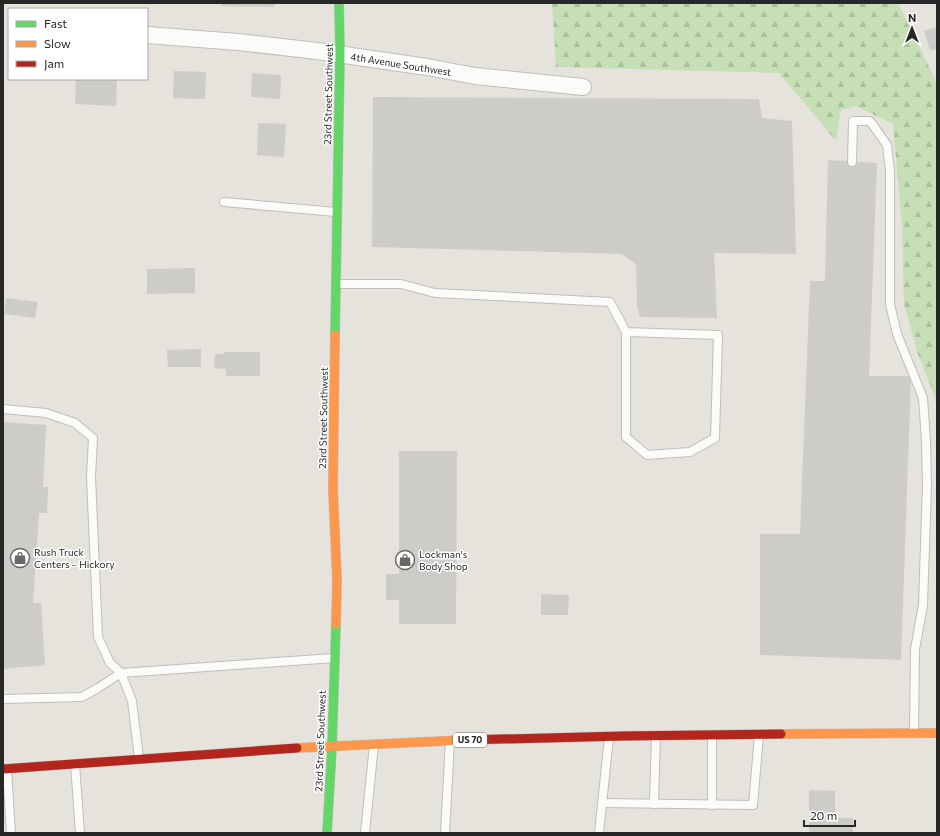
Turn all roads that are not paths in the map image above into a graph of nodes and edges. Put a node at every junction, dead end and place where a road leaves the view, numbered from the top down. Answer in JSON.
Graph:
{"nodes":[{"id":1,"x":339,"y":3,"type":"edge"},
{"id":2,"x":148,"y":35,"type":"edge"},
{"id":3,"x":340,"y":54,"type":"junction"},
{"id":4,"x":583,"y":88,"type":"dead end"},
{"id":5,"x":852,"y":162,"type":"dead end"},
{"id":6,"x":224,"y":202,"type":"dead end"},
{"id":7,"x":337,"y":212,"type":"junction"},
{"id":8,"x":336,"y":284,"type":"junction"},
{"id":9,"x":626,"y":332,"type":"junction"},
{"id":10,"x":3,"y":408,"type":"edge"},
{"id":11,"x":335,"y":658,"type":"junction"},
{"id":12,"x":121,"y":673,"type":"junction"},
{"id":13,"x":3,"y":699,"type":"edge"},
{"id":14,"x":914,"y":733,"type":"junction"},
{"id":15,"x":937,"y":733,"type":"edge"},
{"id":16,"x":712,"y":734,"type":"junction"},
{"id":17,"x":759,"y":734,"type":"junction"},
{"id":18,"x":656,"y":735,"type":"junction"},
{"id":19,"x":609,"y":736,"type":"junction"},
{"id":20,"x":450,"y":740,"type":"junction"},
{"id":21,"x":374,"y":744,"type":"junction"},
{"id":22,"x":332,"y":747,"type":"junction"},
{"id":23,"x":139,"y":758,"type":"junction"},
{"id":24,"x":75,"y":763,"type":"junction"},
{"id":25,"x":5,"y":768,"type":"edge"},
{"id":26,"x":602,"y":802,"type":"junction"},
{"id":27,"x":654,"y":804,"type":"junction"},
{"id":28,"x":712,"y":804,"type":"junction"},
{"id":29,"x":11,"y":833,"type":"edge"},
{"id":30,"x":80,"y":833,"type":"edge"},
{"id":31,"x":327,"y":833,"type":"edge"},
{"id":32,"x":365,"y":833,"type":"edge"},
{"id":33,"x":445,"y":833,"type":"edge"},
{"id":34,"x":599,"y":833,"type":"edge"}],
"edges":[{"from":1,"to":3,"type":"main road","name":"23rd Street Southwest"},
{"from":2,"to":3,"type":"street","name":"4th Avenue Southwest"},
{"from":3,"to":4,"type":"street","name":"4th Avenue Southwest"},
{"from":3,"to":7,"type":"main road","name":"23rd Street Southwest"},
{"from":5,"to":14,"type":"lane"},
{"from":6,"to":7,"type":"lane"},
{"from":7,"to":8,"type":"main road","name":"23rd Street Southwest"},
{"from":8,"to":9,"type":"lane"},
{"from":8,"to":11,"type":"main road","name":"23rd Street Southwest"},
{"from":9,"to":9,"type":"lane"},
{"from":10,"to":12,"type":"lane"},
{"from":11,"to":12,"type":"lane"},
{"from":11,"to":22,"type":"main road","name":"23rd Street Southwest"},
{"from":12,"to":13,"type":"lane"},
{"from":12,"to":23,"type":"lane"},
{"from":14,"to":15,"type":"main road","number":"US 70"},
{"from":14,"to":17,"type":"main road","number":"US 70"},
{"from":16,"to":17,"type":"main road","number":"US 70"},
{"from":16,"to":18,"type":"main road","number":"US 70"},
{"from":16,"to":28,"type":"lane"},
{"from":17,"to":28,"type":"lane"},
{"from":18,"to":19,"type":"main road","number":"US 70"},
{"from":18,"to":27,"type":"lane"},
{"from":19,"to":20,"type":"main road","number":"US 70"},
{"from":19,"to":26,"type":"lane"},
{"from":20,"to":21,"type":"main road","number":"US 70"},
{"from":20,"to":33,"type":"lane"},
{"from":21,"to":22,"type":"main road","number":"US 70"},
{"from":21,"to":32,"type":"lane"},
{"from":22,"to":23,"type":"main road","number":"US 70"},
{"from":22,"to":31,"type":"main road","name":"23rd Street Southwest"},
{"from":23,"to":24,"type":"main road","number":"US 70"},
{"from":24,"to":25,"type":"main road","number":"US 70"},
{"from":24,"to":30,"type":"lane"},
{"from":25,"to":29,"type":"lane"},
{"from":26,"to":27,"type":"lane"},
{"from":26,"to":34,"type":"lane"},
{"from":27,"to":28,"type":"lane"}]}
